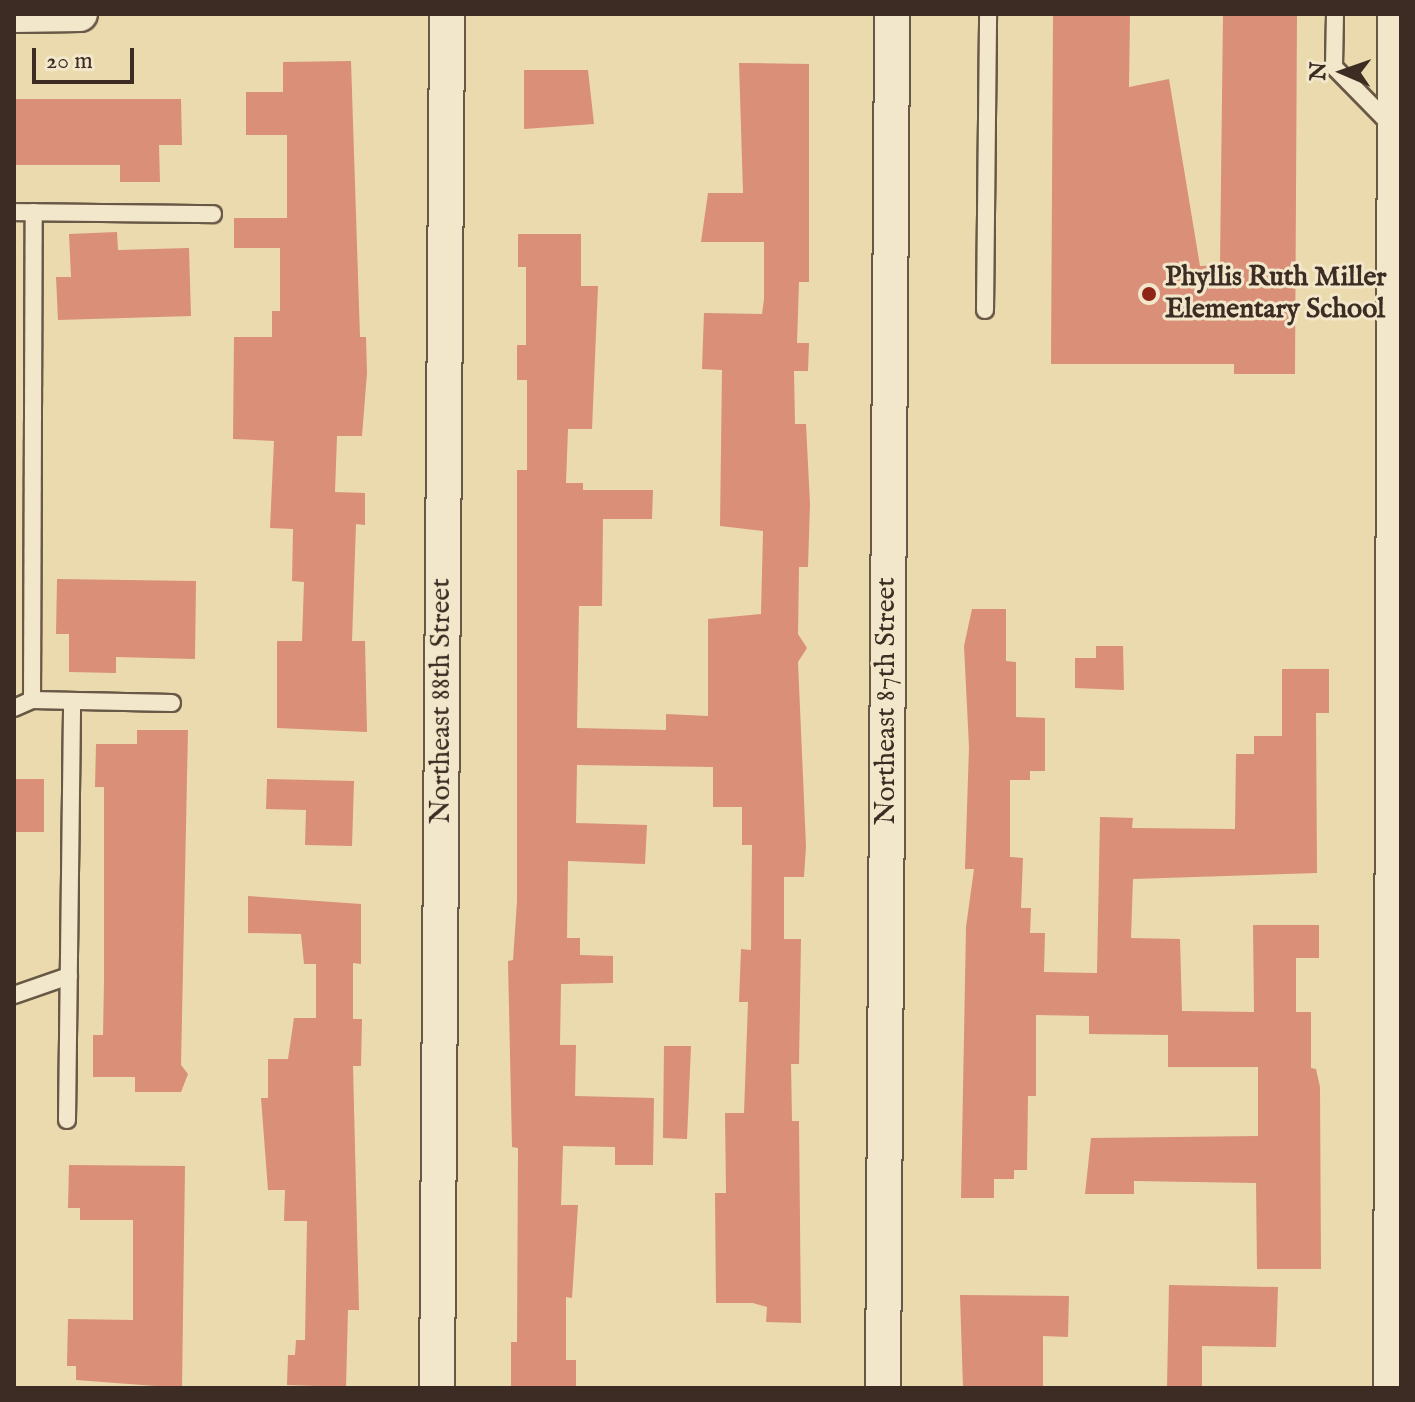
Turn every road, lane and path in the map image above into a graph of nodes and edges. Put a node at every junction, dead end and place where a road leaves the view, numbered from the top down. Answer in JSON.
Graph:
{"nodes":[{"id":1,"x":80,"y":14,"type":"edge"},
{"id":2,"x":447,"y":14,"type":"edge"},
{"id":3,"x":892,"y":14,"type":"edge"},
{"id":4,"x":988,"y":14,"type":"edge"},
{"id":5,"x":1335,"y":14,"type":"edge"},
{"id":6,"x":1395,"y":14,"type":"edge"},
{"id":7,"x":14,"y":15,"type":"edge"},
{"id":8,"x":1394,"y":127,"type":"junction"},
{"id":9,"x":14,"y":212,"type":"edge"},
{"id":10,"x":34,"y":212,"type":"junction"},
{"id":11,"x":213,"y":214,"type":"dead end"},
{"id":12,"x":985,"y":310,"type":"dead end"},
{"id":13,"x":32,"y":700,"type":"junction"},
{"id":14,"x":72,"y":702,"type":"junction"},
{"id":15,"x":172,"y":703,"type":"dead end"},
{"id":16,"x":14,"y":708,"type":"edge"},
{"id":17,"x":69,"y":976,"type":"junction"},
{"id":18,"x":14,"y":995,"type":"edge"},
{"id":19,"x":67,"y":1120,"type":"dead end"},
{"id":20,"x":437,"y":1388,"type":"edge"},
{"id":21,"x":883,"y":1388,"type":"edge"},
{"id":22,"x":1391,"y":1388,"type":"edge"}],
"edges":[{"from":1,"to":7,"type":"street"},
{"from":2,"to":20,"type":"street","name":"Northeast 88th Street"},
{"from":3,"to":21,"type":"street","name":"Northeast 87th Street"},
{"from":4,"to":12,"type":"lane"},
{"from":5,"to":8,"type":"lane"},
{"from":6,"to":8,"type":"street"},
{"from":8,"to":22,"type":"street"},
{"from":9,"to":10,"type":"lane"},
{"from":10,"to":11,"type":"lane"},
{"from":10,"to":13,"type":"lane"},
{"from":13,"to":14,"type":"lane"},
{"from":13,"to":16,"type":"lane"},
{"from":14,"to":15,"type":"lane"},
{"from":14,"to":17,"type":"lane"},
{"from":17,"to":18,"type":"lane"},
{"from":17,"to":19,"type":"lane"}]}
